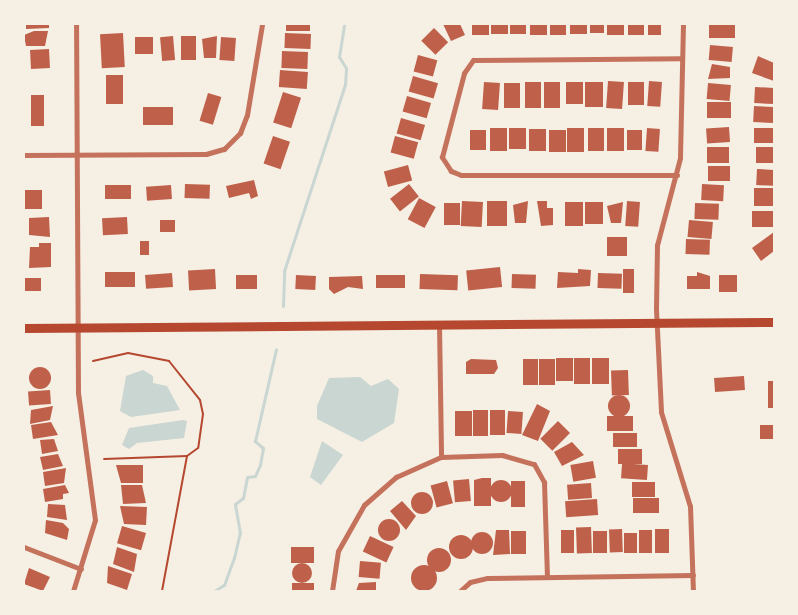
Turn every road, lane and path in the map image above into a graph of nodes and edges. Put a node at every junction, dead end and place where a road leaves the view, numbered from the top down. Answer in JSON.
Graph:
{"nodes":[{"id":1,"x":76,"y":24,"type":"edge"},
{"id":2,"x":262,"y":24,"type":"edge"},
{"id":3,"x":683,"y":24,"type":"edge"},
{"id":4,"x":682,"y":58,"type":"junction"},
{"id":5,"x":24,"y":154,"type":"edge"},
{"id":6,"x":76,"y":155,"type":"junction"},
{"id":7,"x":677,"y":175,"type":"junction"},
{"id":8,"x":774,"y":322,"type":"edge"},
{"id":9,"x":439,"y":324,"type":"junction"},
{"id":10,"x":656,"y":324,"type":"junction"},
{"id":11,"x":78,"y":327,"type":"junction"},
{"id":12,"x":24,"y":328,"type":"edge"},
{"id":13,"x":93,"y":361,"type":"dead end"},
{"id":14,"x":186,"y":456,"type":"junction"},
{"id":15,"x":441,"y":457,"type":"junction"},
{"id":16,"x":104,"y":459,"type":"dead end"},
{"id":17,"x":24,"y":547,"type":"edge"},
{"id":18,"x":81,"y":569,"type":"junction"},
{"id":19,"x":693,"y":575,"type":"junction"},
{"id":20,"x":547,"y":577,"type":"junction"},
{"id":21,"x":73,"y":591,"type":"edge"},
{"id":22,"x":162,"y":591,"type":"edge"},
{"id":23,"x":332,"y":591,"type":"edge"},
{"id":24,"x":460,"y":591,"type":"edge"},
{"id":25,"x":693,"y":591,"type":"edge"}],
"edges":[{"from":1,"to":6,"type":"street"},
{"from":2,"to":6,"type":"street"},
{"from":3,"to":4,"type":"street"},
{"from":4,"to":7,"type":"street"},
{"from":4,"to":7,"type":"street"},
{"from":5,"to":6,"type":"street"},
{"from":6,"to":11,"type":"street"},
{"from":7,"to":10,"type":"street"},
{"from":8,"to":10,"type":"main road"},
{"from":9,"to":10,"type":"main road"},
{"from":9,"to":11,"type":"main road"},
{"from":9,"to":15,"type":"street"},
{"from":10,"to":19,"type":"street"},
{"from":11,"to":12,"type":"main road"},
{"from":11,"to":18,"type":"street"},
{"from":13,"to":14,"type":"path"},
{"from":14,"to":16,"type":"path"},
{"from":14,"to":22,"type":"path"},
{"from":15,"to":20,"type":"street"},
{"from":15,"to":23,"type":"street"},
{"from":17,"to":18,"type":"street"},
{"from":18,"to":21,"type":"street"},
{"from":19,"to":20,"type":"street"},
{"from":19,"to":25,"type":"street"},
{"from":20,"to":24,"type":"street"}]}
